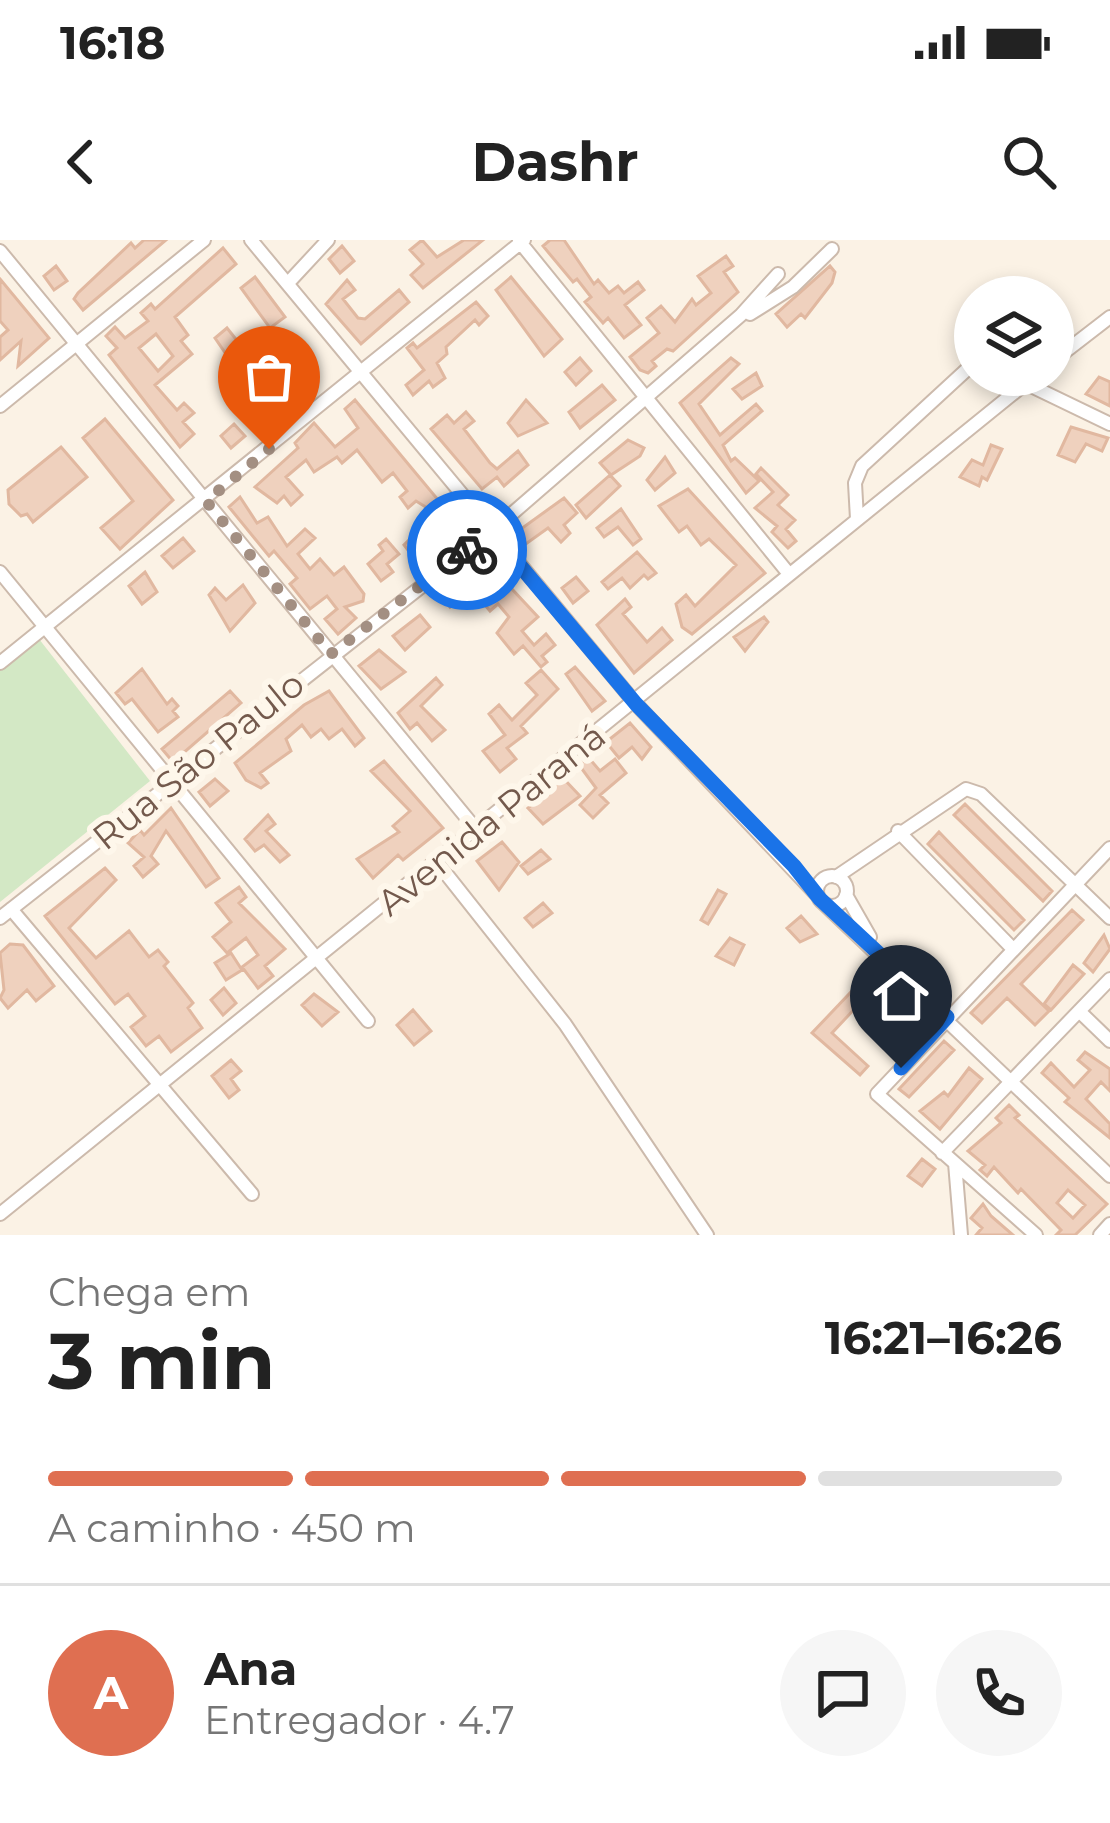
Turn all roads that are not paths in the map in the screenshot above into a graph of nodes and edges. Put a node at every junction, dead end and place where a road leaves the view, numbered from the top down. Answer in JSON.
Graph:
{"nodes":[{"id":1,"x":204,"y":240,"type":"edge"},
{"id":2,"x":251,"y":240,"type":"edge"},
{"id":3,"x":328,"y":240,"type":"edge"},
{"id":4,"x":521,"y":241,"type":"edge"},
{"id":5,"x":832,"y":249,"type":"dead end"},
{"id":6,"x":0,"y":250,"type":"edge"},
{"id":7,"x":778,"y":274,"type":"dead end"},
{"id":8,"x":289,"y":282,"type":"junction"},
{"id":9,"x":1110,"y":316,"type":"edge"},
{"id":10,"x":714,"y":338,"type":"junction"},
{"id":11,"x":77,"y":342,"type":"junction"},
{"id":12,"x":1074,"y":345,"type":"edge"},
{"id":13,"x":363,"y":372,"type":"junction"},
{"id":14,"x":954,"y":381,"type":"edge"},
{"id":15,"x":645,"y":394,"type":"junction"},
{"id":16,"x":1009,"y":396,"type":"edge"},
{"id":17,"x":1060,"y":396,"type":"edge"},
{"id":18,"x":0,"y":406,"type":"edge"},
{"id":19,"x":1110,"y":424,"type":"edge"},
{"id":20,"x":206,"y":501,"type":"junction"},
{"id":21,"x":857,"y":519,"type":"junction"},
{"id":22,"x":491,"y":531,"type":"junction"},
{"id":23,"x":0,"y":572,"type":"edge"},
{"id":24,"x":789,"y":574,"type":"junction"},
{"id":25,"x":45,"y":627,"type":"junction"},
{"id":26,"x":331,"y":654,"type":"junction"},
{"id":27,"x":0,"y":663,"type":"edge"},
{"id":28,"x":636,"y":704,"type":"junction"},
{"id":29,"x":172,"y":781,"type":"junction"},
{"id":30,"x":475,"y":828,"type":"junction"},
{"id":31,"x":898,"y":831,"type":"junction"},
{"id":32,"x":1110,"y":848,"type":"edge"},
{"id":33,"x":436,"y":861,"type":"junction"},
{"id":34,"x":794,"y":866,"type":"junction"},
{"id":35,"x":838,"y":884,"type":"junction"},
{"id":36,"x":1075,"y":884,"type":"junction"},
{"id":37,"x":820,"y":899,"type":"junction"},
{"id":38,"x":6,"y":914,"type":"edge"},
{"id":39,"x":1110,"y":918,"type":"edge"},
{"id":40,"x":1012,"y":947,"type":"junction"},
{"id":41,"x":877,"y":948,"type":"junction"},
{"id":42,"x":318,"y":958,"type":"junction"},
{"id":43,"x":1110,"y":979,"type":"edge"},
{"id":44,"x":1079,"y":1011,"type":"junction"},
{"id":45,"x":947,"y":1017,"type":"junction"},
{"id":46,"x":368,"y":1022,"type":"dead end"},
{"id":47,"x":1110,"y":1041,"type":"edge"},
{"id":48,"x":1010,"y":1079,"type":"junction"},
{"id":49,"x":160,"y":1085,"type":"junction"},
{"id":50,"x":942,"y":1153,"type":"junction"},
{"id":51,"x":955,"y":1163,"type":"junction"},
{"id":52,"x":1110,"y":1175,"type":"edge"},
{"id":53,"x":252,"y":1194,"type":"dead end"},
{"id":54,"x":2,"y":1210,"type":"edge"},
{"id":55,"x":1110,"y":1224,"type":"edge"},
{"id":56,"x":706,"y":1235,"type":"edge"},
{"id":57,"x":962,"y":1235,"type":"edge"},
{"id":58,"x":1036,"y":1235,"type":"edge"},
{"id":59,"x":1100,"y":1235,"type":"edge"}],
"edges":[{"from":1,"to":11,"type":"street"},
{"from":2,"to":8,"type":"street"},
{"from":3,"to":8,"type":"street"},
{"from":4,"to":13,"type":"street"},
{"from":4,"to":15,"type":"street"},
{"from":5,"to":10,"type":"street"},
{"from":6,"to":11,"type":"street"},
{"from":7,"to":10,"type":"street","name":"Rua São Paulo"},
{"from":8,"to":13,"type":"street"},
{"from":9,"to":12,"type":"street"},
{"from":10,"to":15,"type":"street","name":"Rua São Paulo"},
{"from":11,"to":18,"type":"street"},
{"from":11,"to":20,"type":"street"},
{"from":13,"to":20,"type":"street"},
{"from":13,"to":22,"type":"street"},
{"from":14,"to":21,"type":"street"},
{"from":15,"to":22,"type":"street","name":"Rua São Paulo"},
{"from":15,"to":24,"type":"street"},
{"from":16,"to":21,"type":"street","name":"Avenida Paraná"},
{"from":17,"to":19,"type":"street"},
{"from":20,"to":25,"type":"street"},
{"from":20,"to":26,"type":"street"},
{"from":21,"to":24,"type":"street","name":"Avenida Paraná"},
{"from":22,"to":26,"type":"street","name":"Rua São Paulo"},
{"from":22,"to":28,"type":"street"},
{"from":23,"to":25,"type":"street"},
{"from":24,"to":28,"type":"street","name":"Avenida Paraná"},
{"from":25,"to":27,"type":"street"},
{"from":25,"to":29,"type":"street"},
{"from":26,"to":29,"type":"street","name":"Rua São Paulo"},
{"from":26,"to":30,"type":"street"},
{"from":28,"to":30,"type":"street","name":"Avenida Paraná"},
{"from":28,"to":34,"type":"street"},
{"from":29,"to":38,"type":"street","name":"Rua São Paulo"},
{"from":29,"to":42,"type":"street"},
{"from":30,"to":33,"type":"street","name":"Avenida Paraná"},
{"from":31,"to":35,"type":"street"},
{"from":31,"to":36,"type":"street"},
{"from":31,"to":40,"type":"street"},
{"from":32,"to":36,"type":"street"},
{"from":33,"to":42,"type":"street","name":"Avenida Paraná"},
{"from":33,"to":56,"type":"street"},
{"from":34,"to":35,"type":"street"},
{"from":34,"to":37,"type":"street"},
{"from":35,"to":37,"type":"street"},
{"from":35,"to":37,"type":"street"},
{"from":35,"to":41,"type":"street"},
{"from":36,"to":39,"type":"street"},
{"from":36,"to":40,"type":"street"},
{"from":37,"to":41,"type":"street"},
{"from":38,"to":49,"type":"street"},
{"from":40,"to":45,"type":"street"},
{"from":41,"to":45,"type":"street"},
{"from":42,"to":46,"type":"street"},
{"from":42,"to":49,"type":"street","name":"Avenida Paraná"},
{"from":43,"to":44,"type":"street"},
{"from":44,"to":47,"type":"street"},
{"from":44,"to":48,"type":"street"},
{"from":45,"to":48,"type":"street"},
{"from":45,"to":50,"type":"street"},
{"from":48,"to":50,"type":"street"},
{"from":48,"to":52,"type":"street"},
{"from":49,"to":53,"type":"street"},
{"from":49,"to":54,"type":"street","name":"Avenida Paraná"},
{"from":50,"to":51,"type":"street"},
{"from":51,"to":57,"type":"street"},
{"from":51,"to":58,"type":"street"},
{"from":55,"to":59,"type":"street"}]}
